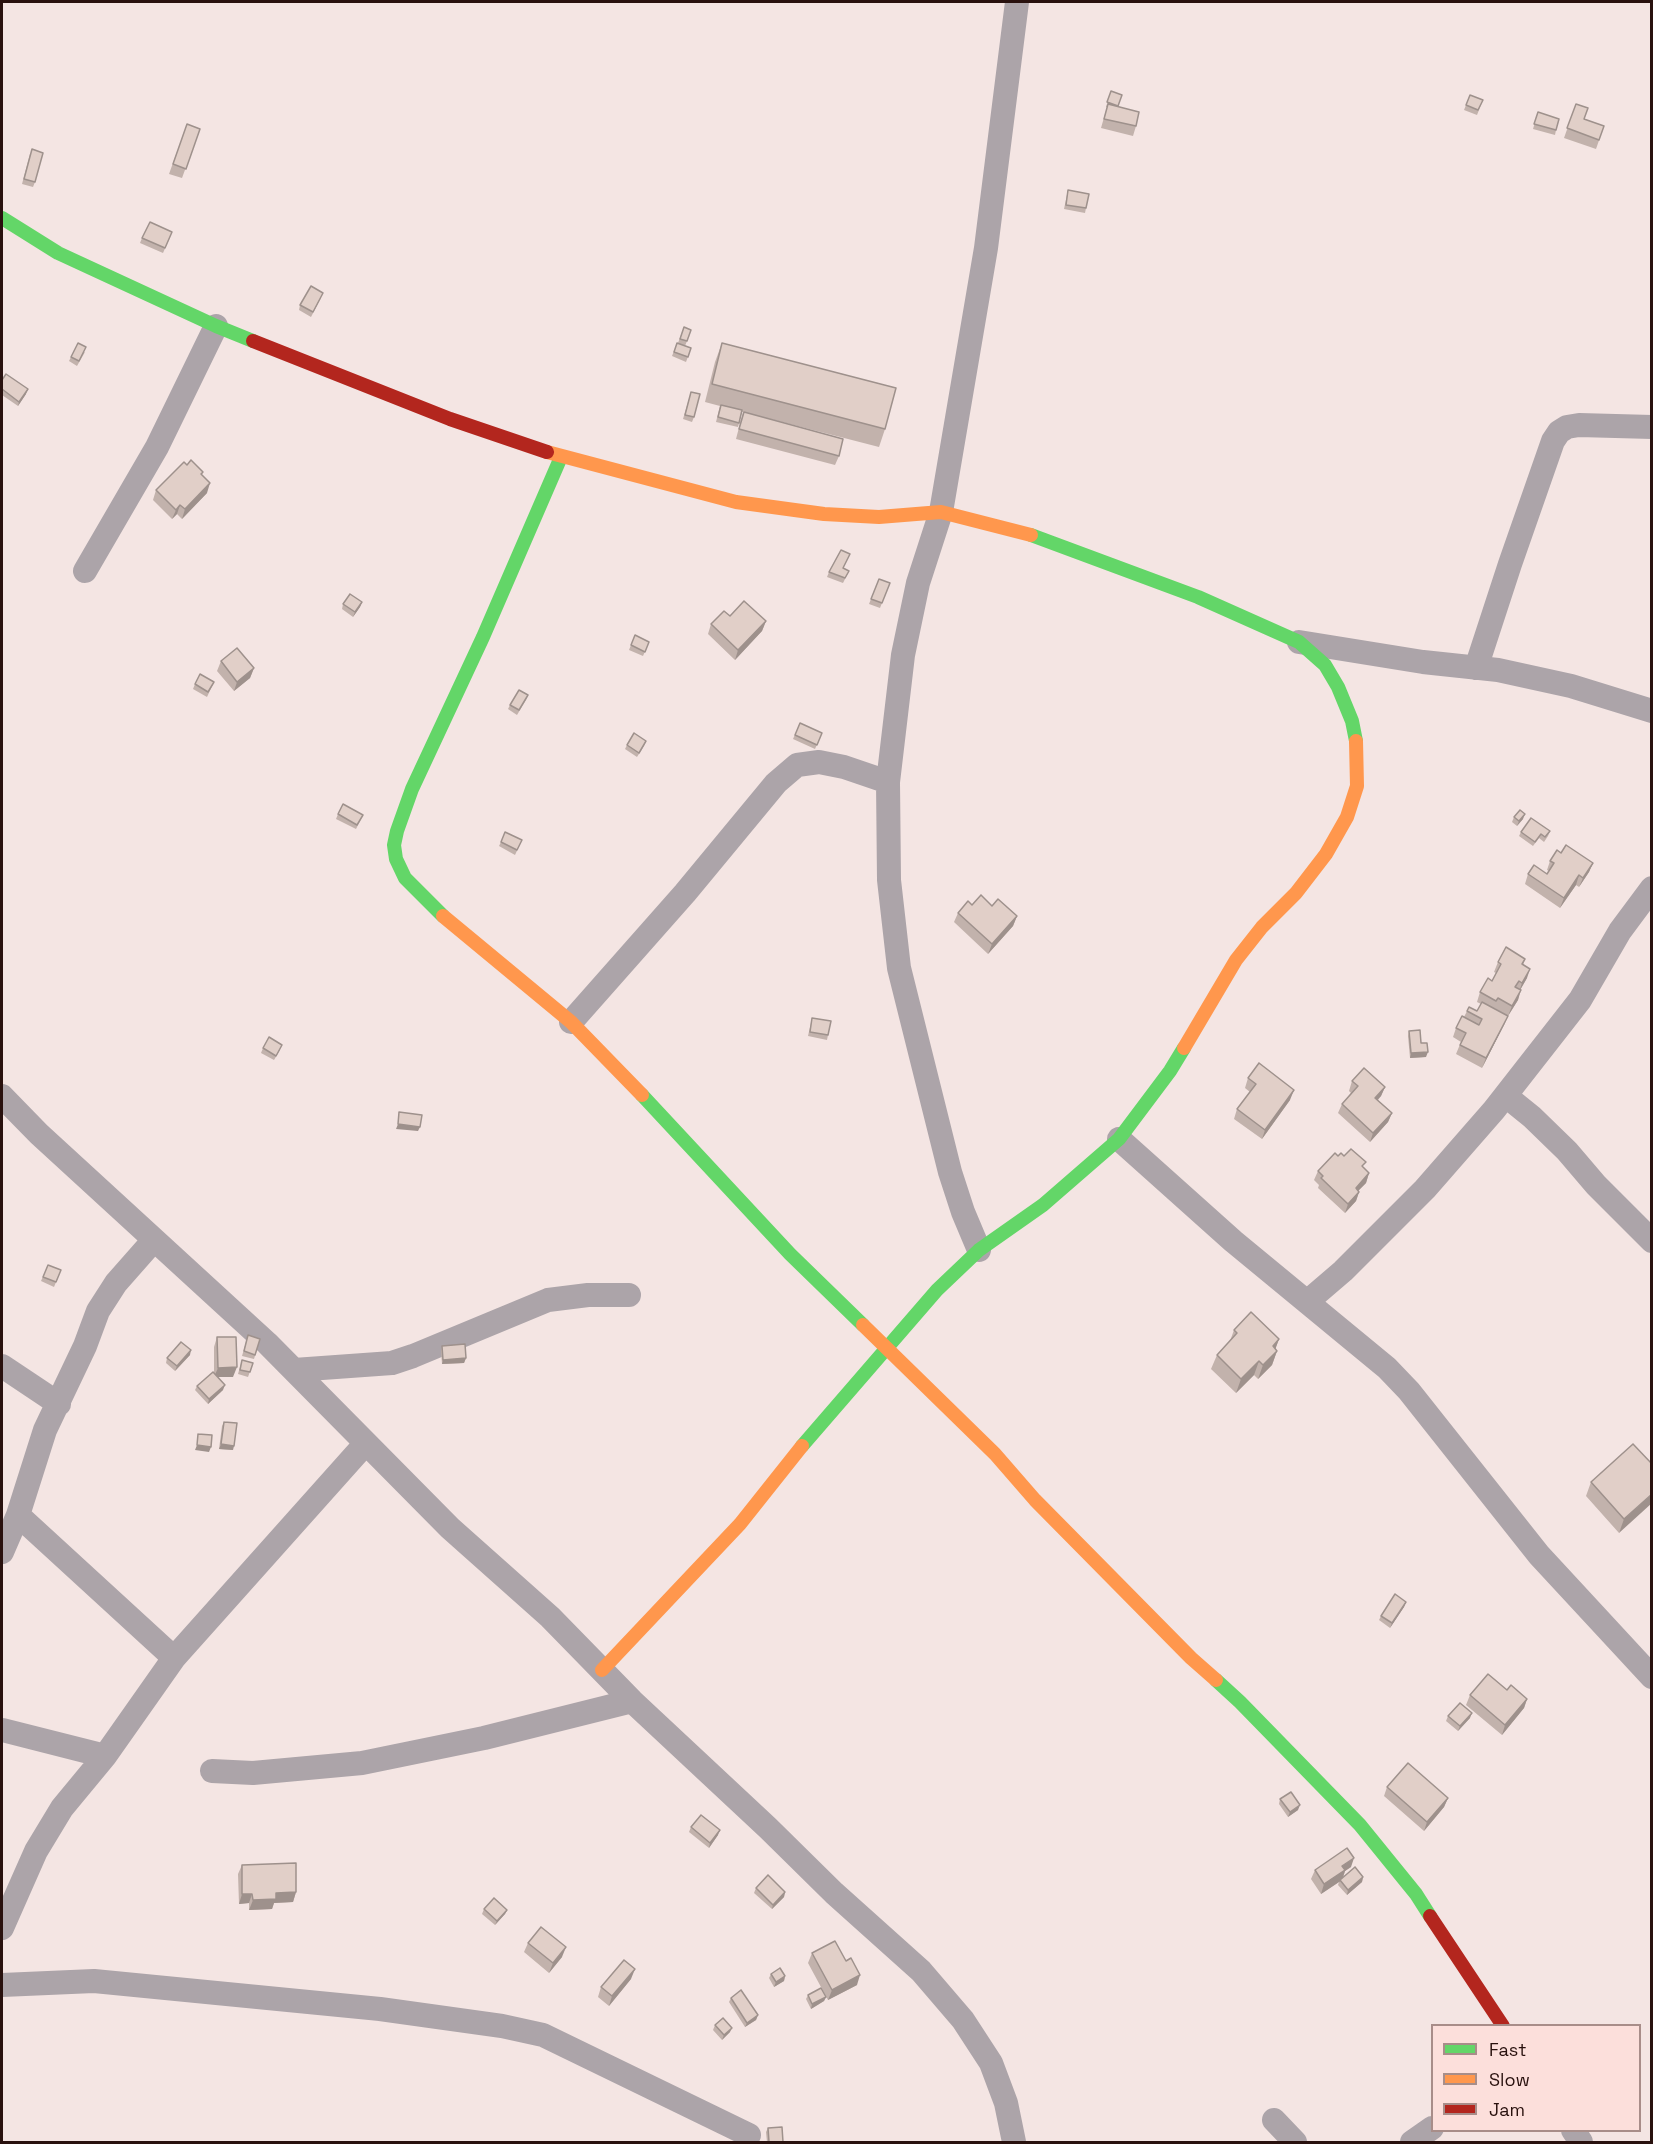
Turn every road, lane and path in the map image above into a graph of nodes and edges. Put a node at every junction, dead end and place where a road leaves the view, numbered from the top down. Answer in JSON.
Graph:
{"nodes":[{"id":1,"x":1017,"y":2,"type":"edge"},
{"id":2,"x":2,"y":218,"type":"edge"},
{"id":3,"x":216,"y":326,"type":"junction"},
{"id":4,"x":1652,"y":427,"type":"edge"},
{"id":5,"x":561,"y":457,"type":"junction"},
{"id":6,"x":941,"y":512,"type":"junction"},
{"id":7,"x":85,"y":571,"type":"dead end"},
{"id":8,"x":1299,"y":642,"type":"junction"},
{"id":9,"x":1476,"y":668,"type":"junction"},
{"id":10,"x":1652,"y":711,"type":"edge"},
{"id":11,"x":888,"y":782,"type":"junction"},
{"id":12,"x":1652,"y":888,"type":"edge"},
{"id":13,"x":571,"y":1023,"type":"junction"},
{"id":14,"x":2,"y":1096,"type":"edge"},
{"id":15,"x":1506,"y":1096,"type":"junction"},
{"id":16,"x":1119,"y":1139,"type":"junction"},
{"id":17,"x":153,"y":1241,"type":"junction"},
{"id":18,"x":1652,"y":1241,"type":"edge"},
{"id":19,"x":979,"y":1250,"type":"junction"},
{"id":20,"x":629,"y":1295,"type":"dead end"},
{"id":21,"x":1308,"y":1301,"type":"junction"},
{"id":22,"x":888,"y":1348,"type":"junction"},
{"id":23,"x":2,"y":1366,"type":"edge"},
{"id":24,"x":294,"y":1370,"type":"junction"},
{"id":25,"x":58,"y":1404,"type":"junction"},
{"id":26,"x":366,"y":1443,"type":"junction"},
{"id":27,"x":18,"y":1515,"type":"junction"},
{"id":28,"x":2,"y":1552,"type":"edge"},
{"id":29,"x":174,"y":1658,"type":"junction"},
{"id":30,"x":602,"y":1670,"type":"junction"},
{"id":31,"x":1652,"y":1677,"type":"edge"},
{"id":32,"x":632,"y":1701,"type":"junction"},
{"id":33,"x":2,"y":1730,"type":"edge"},
{"id":34,"x":105,"y":1756,"type":"junction"},
{"id":35,"x":212,"y":1771,"type":"dead end"},
{"id":36,"x":2,"y":1928,"type":"edge"},
{"id":37,"x":2,"y":1985,"type":"edge"},
{"id":38,"x":1502,"y":2024,"type":"edge"},
{"id":39,"x":1274,"y":2120,"type":"dead end"},
{"id":40,"x":1431,"y":2129,"type":"edge"},
{"id":41,"x":749,"y":2135,"type":"dead end"},
{"id":42,"x":1014,"y":2142,"type":"edge"},
{"id":43,"x":1295,"y":2142,"type":"edge"},
{"id":44,"x":1412,"y":2142,"type":"edge"}],
"edges":[{"from":1,"to":6,"type":"street"},
{"from":2,"to":3,"type":"street"},
{"from":3,"to":5,"type":"street"},
{"from":3,"to":7,"type":"street"},
{"from":4,"to":9,"type":"street"},
{"from":5,"to":6,"type":"street"},
{"from":5,"to":13,"type":"street"},
{"from":6,"to":8,"type":"street"},
{"from":6,"to":11,"type":"street"},
{"from":8,"to":9,"type":"street"},
{"from":8,"to":16,"type":"street"},
{"from":9,"to":10,"type":"street"},
{"from":11,"to":13,"type":"street"},
{"from":11,"to":19,"type":"street"},
{"from":12,"to":15,"type":"street"},
{"from":13,"to":22,"type":"street"},
{"from":14,"to":17,"type":"street"},
{"from":15,"to":18,"type":"street"},
{"from":15,"to":21,"type":"street"},
{"from":16,"to":19,"type":"street"},
{"from":16,"to":21,"type":"street"},
{"from":17,"to":24,"type":"street"},
{"from":17,"to":25,"type":"street"},
{"from":19,"to":22,"type":"street"},
{"from":20,"to":24,"type":"street"},
{"from":21,"to":31,"type":"street"},
{"from":22,"to":30,"type":"street"},
{"from":22,"to":38,"type":"street"},
{"from":23,"to":25,"type":"street"},
{"from":24,"to":26,"type":"street"},
{"from":25,"to":27,"type":"street"},
{"from":26,"to":29,"type":"street"},
{"from":26,"to":30,"type":"street"},
{"from":27,"to":28,"type":"street"},
{"from":27,"to":29,"type":"street"},
{"from":29,"to":34,"type":"street"},
{"from":30,"to":32,"type":"street"},
{"from":32,"to":35,"type":"street"},
{"from":32,"to":42,"type":"street"},
{"from":33,"to":34,"type":"street"},
{"from":34,"to":36,"type":"street"},
{"from":37,"to":41,"type":"street"},
{"from":39,"to":43,"type":"street"},
{"from":40,"to":44,"type":"street"}]}
